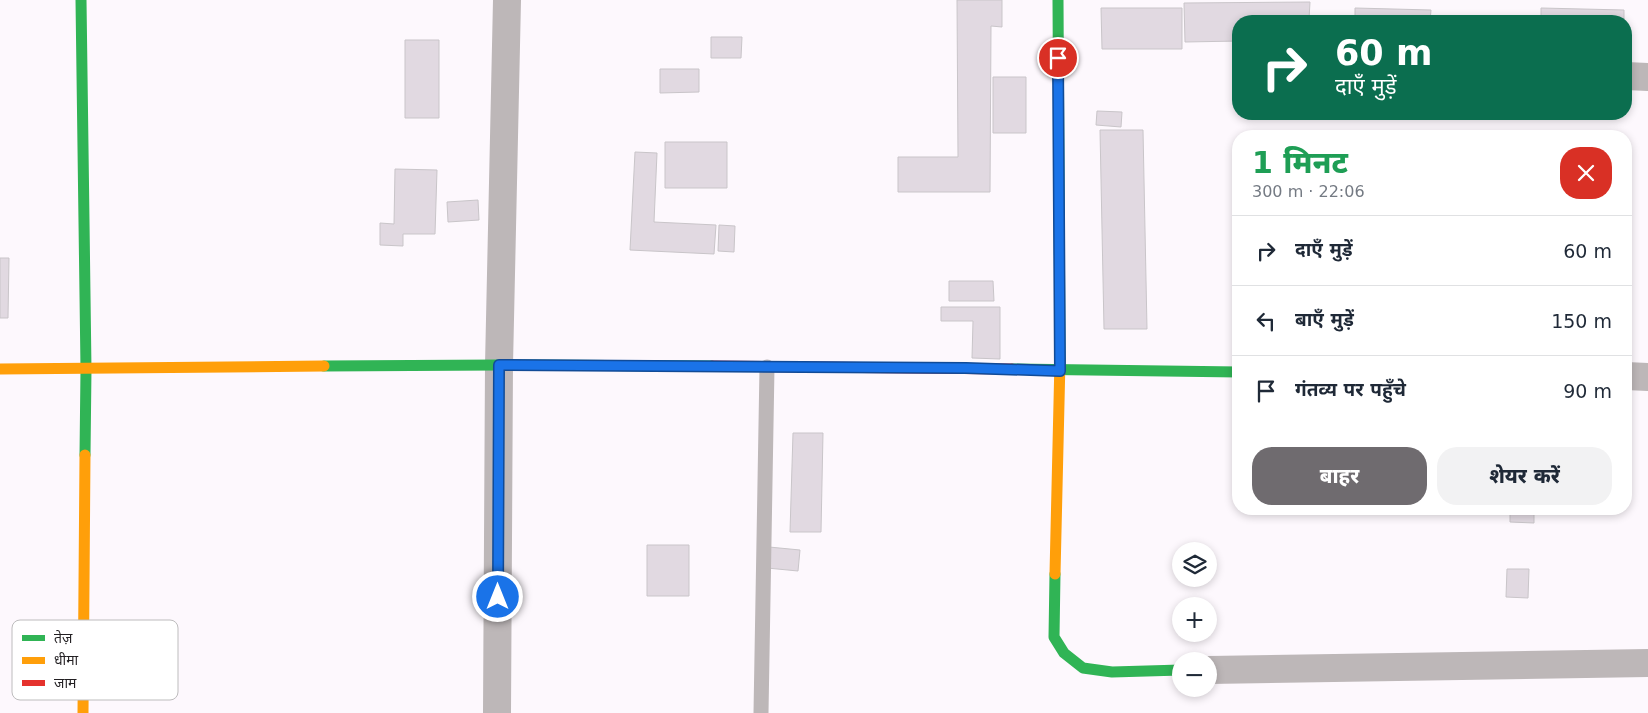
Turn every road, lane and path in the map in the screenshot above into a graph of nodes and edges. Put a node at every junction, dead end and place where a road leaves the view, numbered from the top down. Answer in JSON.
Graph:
{"nodes":[{"id":1,"x":82,"y":0,"type":"edge"},
{"id":2,"x":507,"y":0,"type":"edge"},
{"id":3,"x":1058,"y":0,"type":"edge"},
{"id":4,"x":1632,"y":76,"type":"edge"},
{"id":5,"x":1648,"y":77,"type":"edge"},
{"id":6,"x":499,"y":365,"type":"junction"},
{"id":7,"x":768,"y":367,"type":"junction"},
{"id":8,"x":0,"y":369,"type":"edge"},
{"id":9,"x":86,"y":369,"type":"junction"},
{"id":10,"x":1060,"y":371,"type":"junction"},
{"id":11,"x":1232,"y":372,"type":"edge"},
{"id":12,"x":1632,"y":376,"type":"edge"},
{"id":13,"x":1648,"y":376,"type":"edge"},
{"id":14,"x":84,"y":620,"type":"edge"},
{"id":15,"x":1648,"y":663,"type":"edge"},
{"id":16,"x":1172,"y":670,"type":"edge"},
{"id":17,"x":1217,"y":670,"type":"edge"},
{"id":18,"x":83,"y":700,"type":"edge"},
{"id":19,"x":83,"y":713,"type":"edge"},
{"id":20,"x":497,"y":713,"type":"edge"},
{"id":21,"x":760,"y":713,"type":"edge"}],
"edges":[{"from":1,"to":9,"type":"street"},
{"from":2,"to":6,"type":"street"},
{"from":3,"to":10,"type":"street"},
{"from":4,"to":5,"type":"street"},
{"from":6,"to":7,"type":"street"},
{"from":6,"to":9,"type":"street"},
{"from":6,"to":20,"type":"street"},
{"from":7,"to":10,"type":"street"},
{"from":7,"to":21,"type":"lane"},
{"from":8,"to":9,"type":"street"},
{"from":9,"to":14,"type":"street"},
{"from":10,"to":11,"type":"street"},
{"from":10,"to":16,"type":"street"},
{"from":12,"to":13,"type":"street"},
{"from":15,"to":17,"type":"street"},
{"from":18,"to":19,"type":"street"}]}
